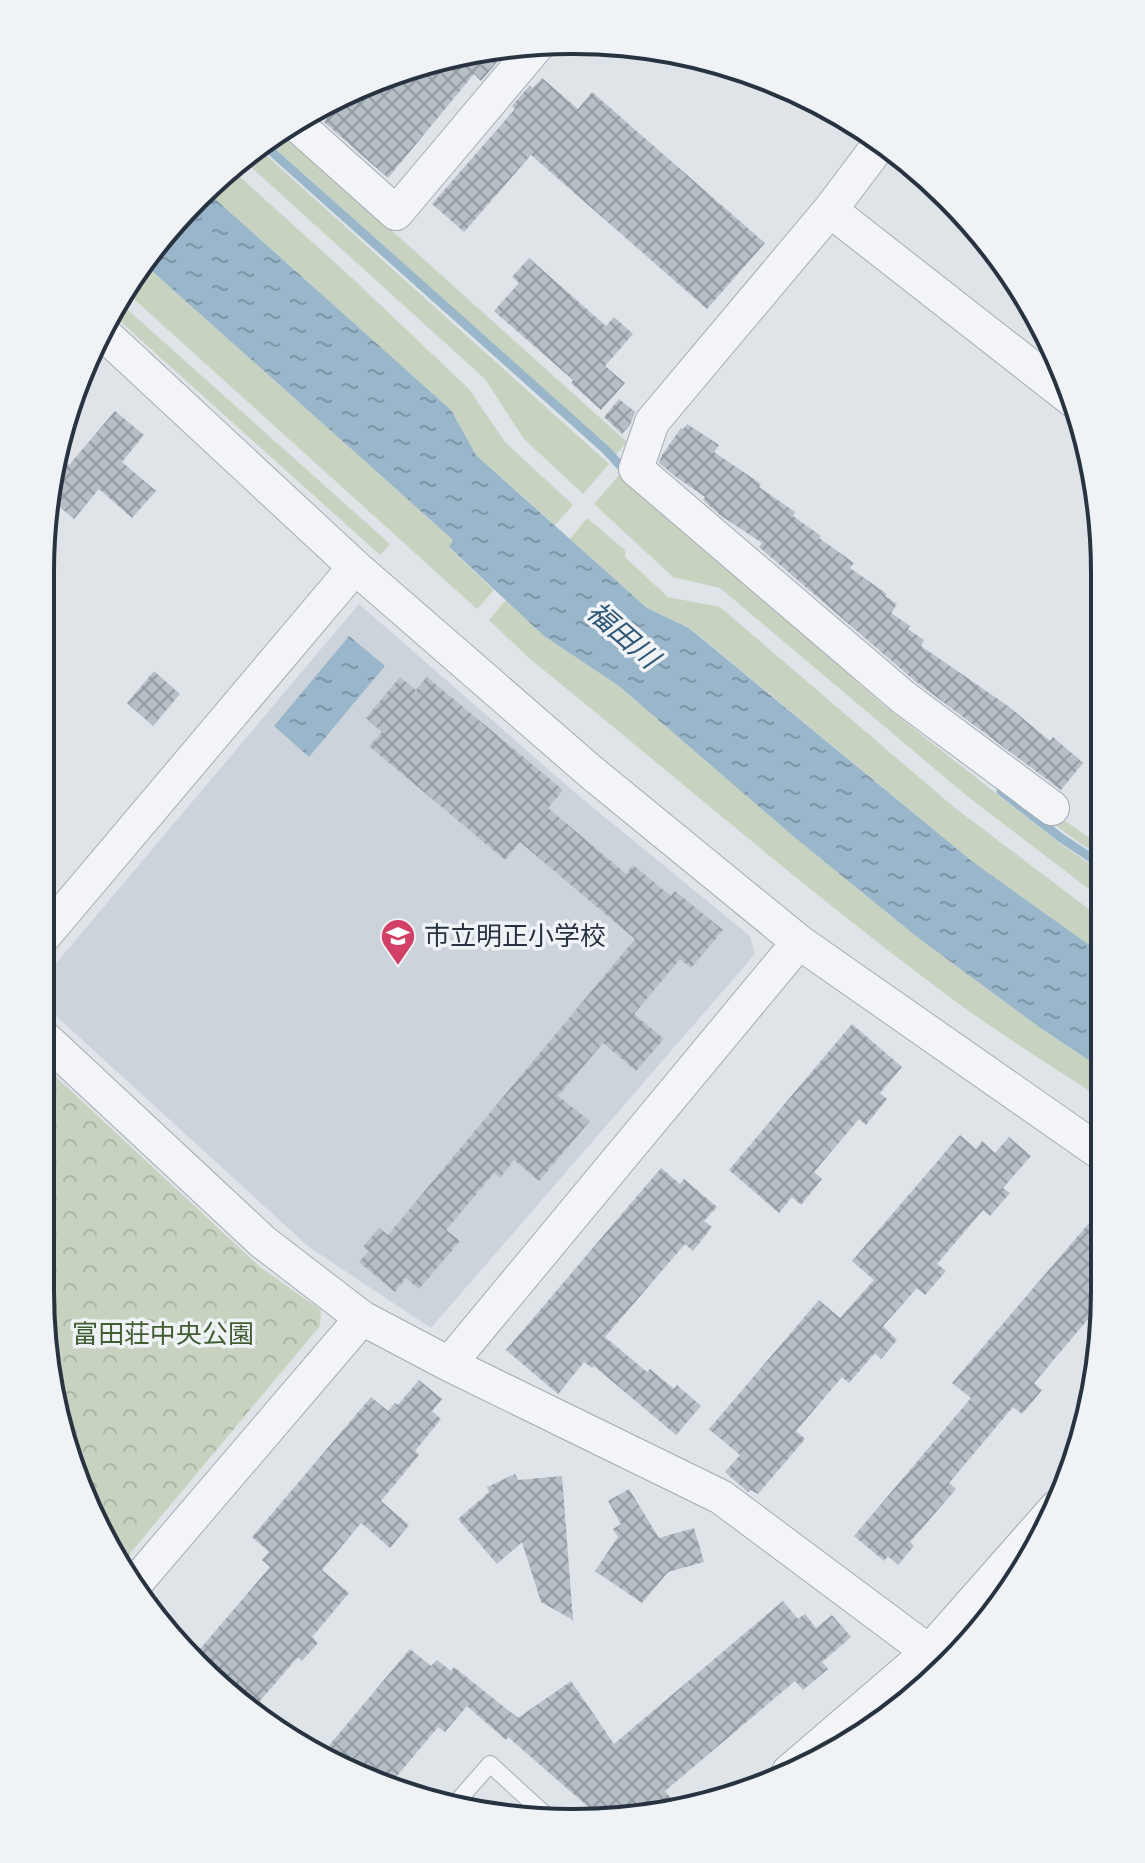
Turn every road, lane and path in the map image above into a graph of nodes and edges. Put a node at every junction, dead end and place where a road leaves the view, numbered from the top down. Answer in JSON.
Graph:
{"nodes":[{"id":1,"x":528,"y":56,"type":"edge"},
{"id":2,"x":303,"y":130,"type":"edge"},
{"id":3,"x":874,"y":151,"type":"edge"},
{"id":4,"x":830,"y":210,"type":"junction"},
{"id":5,"x":109,"y":339,"type":"edge"},
{"id":6,"x":1057,"y":387,"type":"edge"},
{"id":7,"x":355,"y":567,"type":"junction"},
{"id":8,"x":1052,"y":808,"type":"dead end"},
{"id":9,"x":54,"y":924,"type":"edge"},
{"id":10,"x":799,"y":942,"type":"junction"},
{"id":11,"x":54,"y":1047,"type":"edge"},
{"id":12,"x":1091,"y":1146,"type":"edge"},
{"id":13,"x":362,"y":1318,"type":"junction"},
{"id":14,"x":449,"y":1364,"type":"junction"},
{"id":15,"x":1027,"y":1541,"type":"edge"},
{"id":16,"x":140,"y":1578,"type":"edge"},
{"id":17,"x":929,"y":1652,"type":"junction"},
{"id":18,"x":817,"y":1748,"type":"edge"},
{"id":19,"x":461,"y":1797,"type":"edge"},
{"id":20,"x":538,"y":1808,"type":"edge"}],
"edges":[{"from":1,"to":2,"type":"street"},
{"from":3,"to":4,"type":"street"},
{"from":4,"to":6,"type":"street"},
{"from":4,"to":8,"type":"street"},
{"from":5,"to":7,"type":"street"},
{"from":7,"to":9,"type":"street"},
{"from":7,"to":10,"type":"street"},
{"from":10,"to":12,"type":"street"},
{"from":10,"to":14,"type":"street"},
{"from":11,"to":13,"type":"street"},
{"from":13,"to":14,"type":"street"},
{"from":13,"to":16,"type":"street"},
{"from":14,"to":17,"type":"street"},
{"from":15,"to":17,"type":"street"},
{"from":17,"to":18,"type":"street"},
{"from":19,"to":20,"type":"lane"}]}
